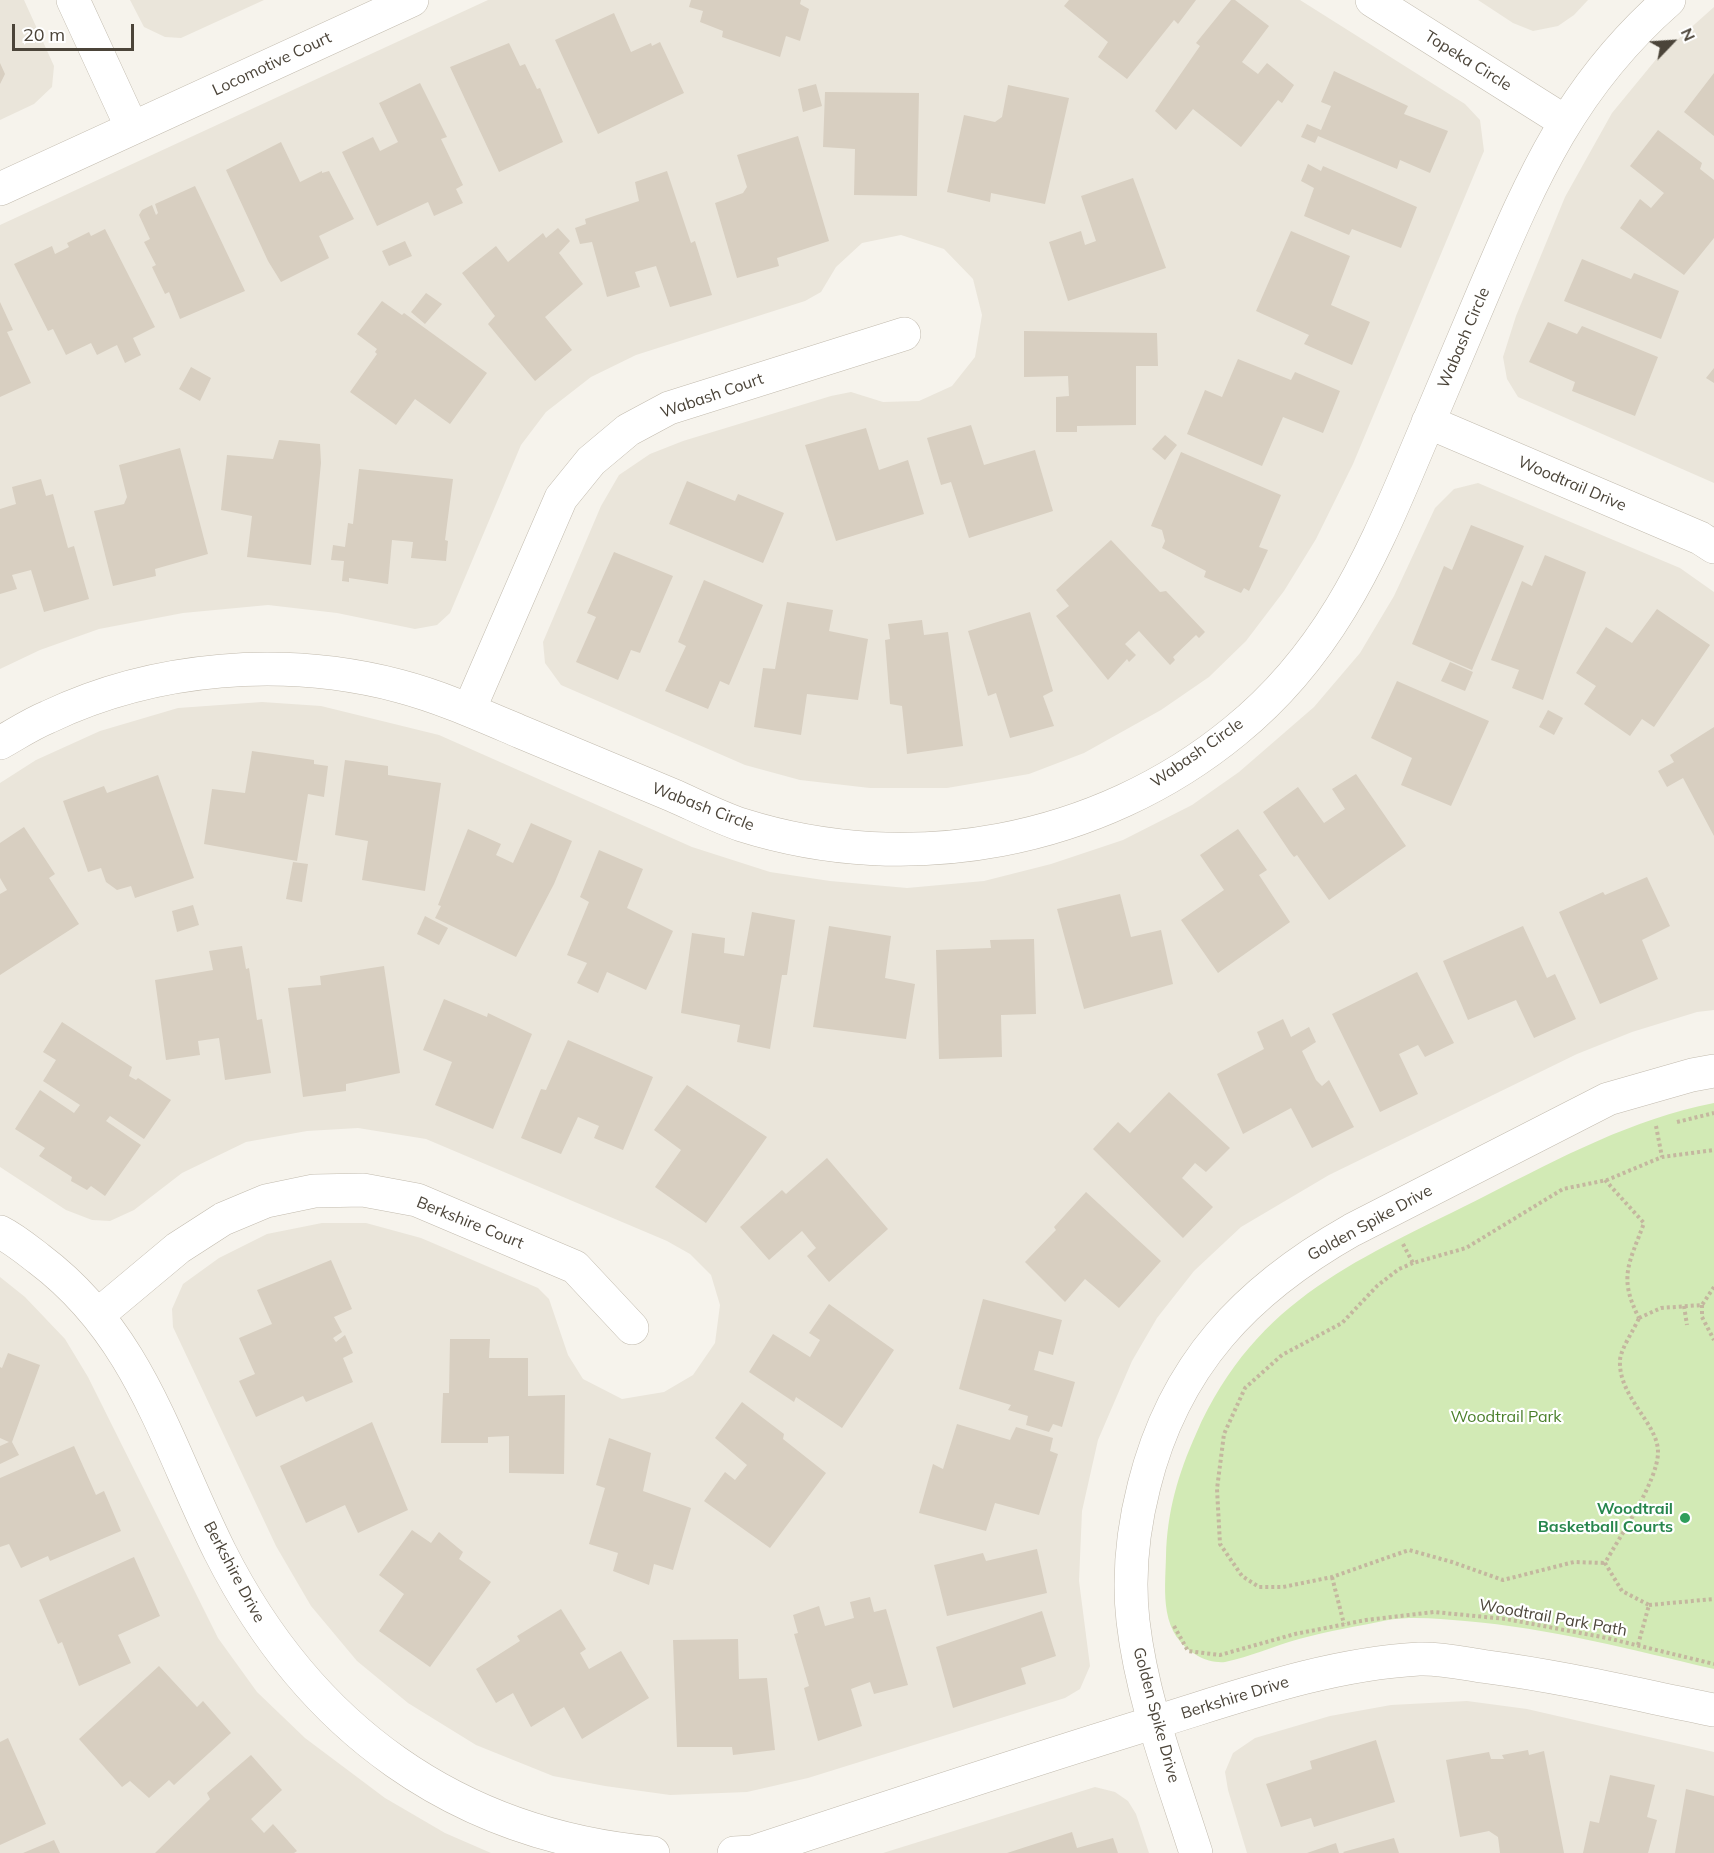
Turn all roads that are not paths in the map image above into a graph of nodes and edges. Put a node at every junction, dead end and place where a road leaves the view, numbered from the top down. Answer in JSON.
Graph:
{"nodes":[{"id":1,"x":73,"y":0,"type":"edge"},
{"id":2,"x":412,"y":0,"type":"edge"},
{"id":3,"x":1372,"y":0,"type":"edge"},
{"id":4,"x":1669,"y":0,"type":"edge"},
{"id":5,"x":1564,"y":121,"type":"junction"},
{"id":6,"x":132,"y":128,"type":"junction"},
{"id":7,"x":0,"y":189,"type":"edge"},
{"id":8,"x":904,"y":334,"type":"dead end"},
{"id":9,"x":1428,"y":422,"type":"junction"},
{"id":10,"x":1714,"y":547,"type":"edge"},
{"id":11,"x":469,"y":710,"type":"junction"},
{"id":12,"x":0,"y":743,"type":"edge"},
{"id":13,"x":1714,"y":1071,"type":"edge"},
{"id":14,"x":0,"y":1232,"type":"edge"},
{"id":15,"x":99,"y":1314,"type":"junction"},
{"id":16,"x":632,"y":1328,"type":"dead end"},
{"id":17,"x":1714,"y":1710,"type":"edge"},
{"id":18,"x":1155,"y":1722,"type":"junction"},
{"id":19,"x":653,"y":1853,"type":"edge"},
{"id":20,"x":747,"y":1853,"type":"edge"},
{"id":21,"x":1196,"y":1853,"type":"edge"}],
"edges":[{"from":1,"to":6,"type":"street"},
{"from":2,"to":6,"type":"street","name":"Locomotive Court"},
{"from":3,"to":5,"type":"street","name":"Topeka Circle"},
{"from":4,"to":5,"type":"street","name":"Wabash Circle"},
{"from":5,"to":9,"type":"street","name":"Wabash Circle"},
{"from":6,"to":7,"type":"street","name":"Locomotive Court"},
{"from":8,"to":11,"type":"street","name":"Wabash Court"},
{"from":9,"to":10,"type":"street","name":"Woodtrail Drive"},
{"from":9,"to":11,"type":"street","name":"Wabash Circle"},
{"from":11,"to":12,"type":"street","name":"Wabash Circle"},
{"from":13,"to":18,"type":"street","name":"Golden Spike Drive"},
{"from":14,"to":15,"type":"street","name":"Berkshire Drive"},
{"from":15,"to":16,"type":"street","name":"Berkshire Court"},
{"from":15,"to":19,"type":"street","name":"Berkshire Drive"},
{"from":17,"to":18,"type":"street","name":"Berkshire Drive"},
{"from":18,"to":20,"type":"street","name":"Berkshire Drive"},
{"from":18,"to":21,"type":"street","name":"Golden Spike Drive"}]}
